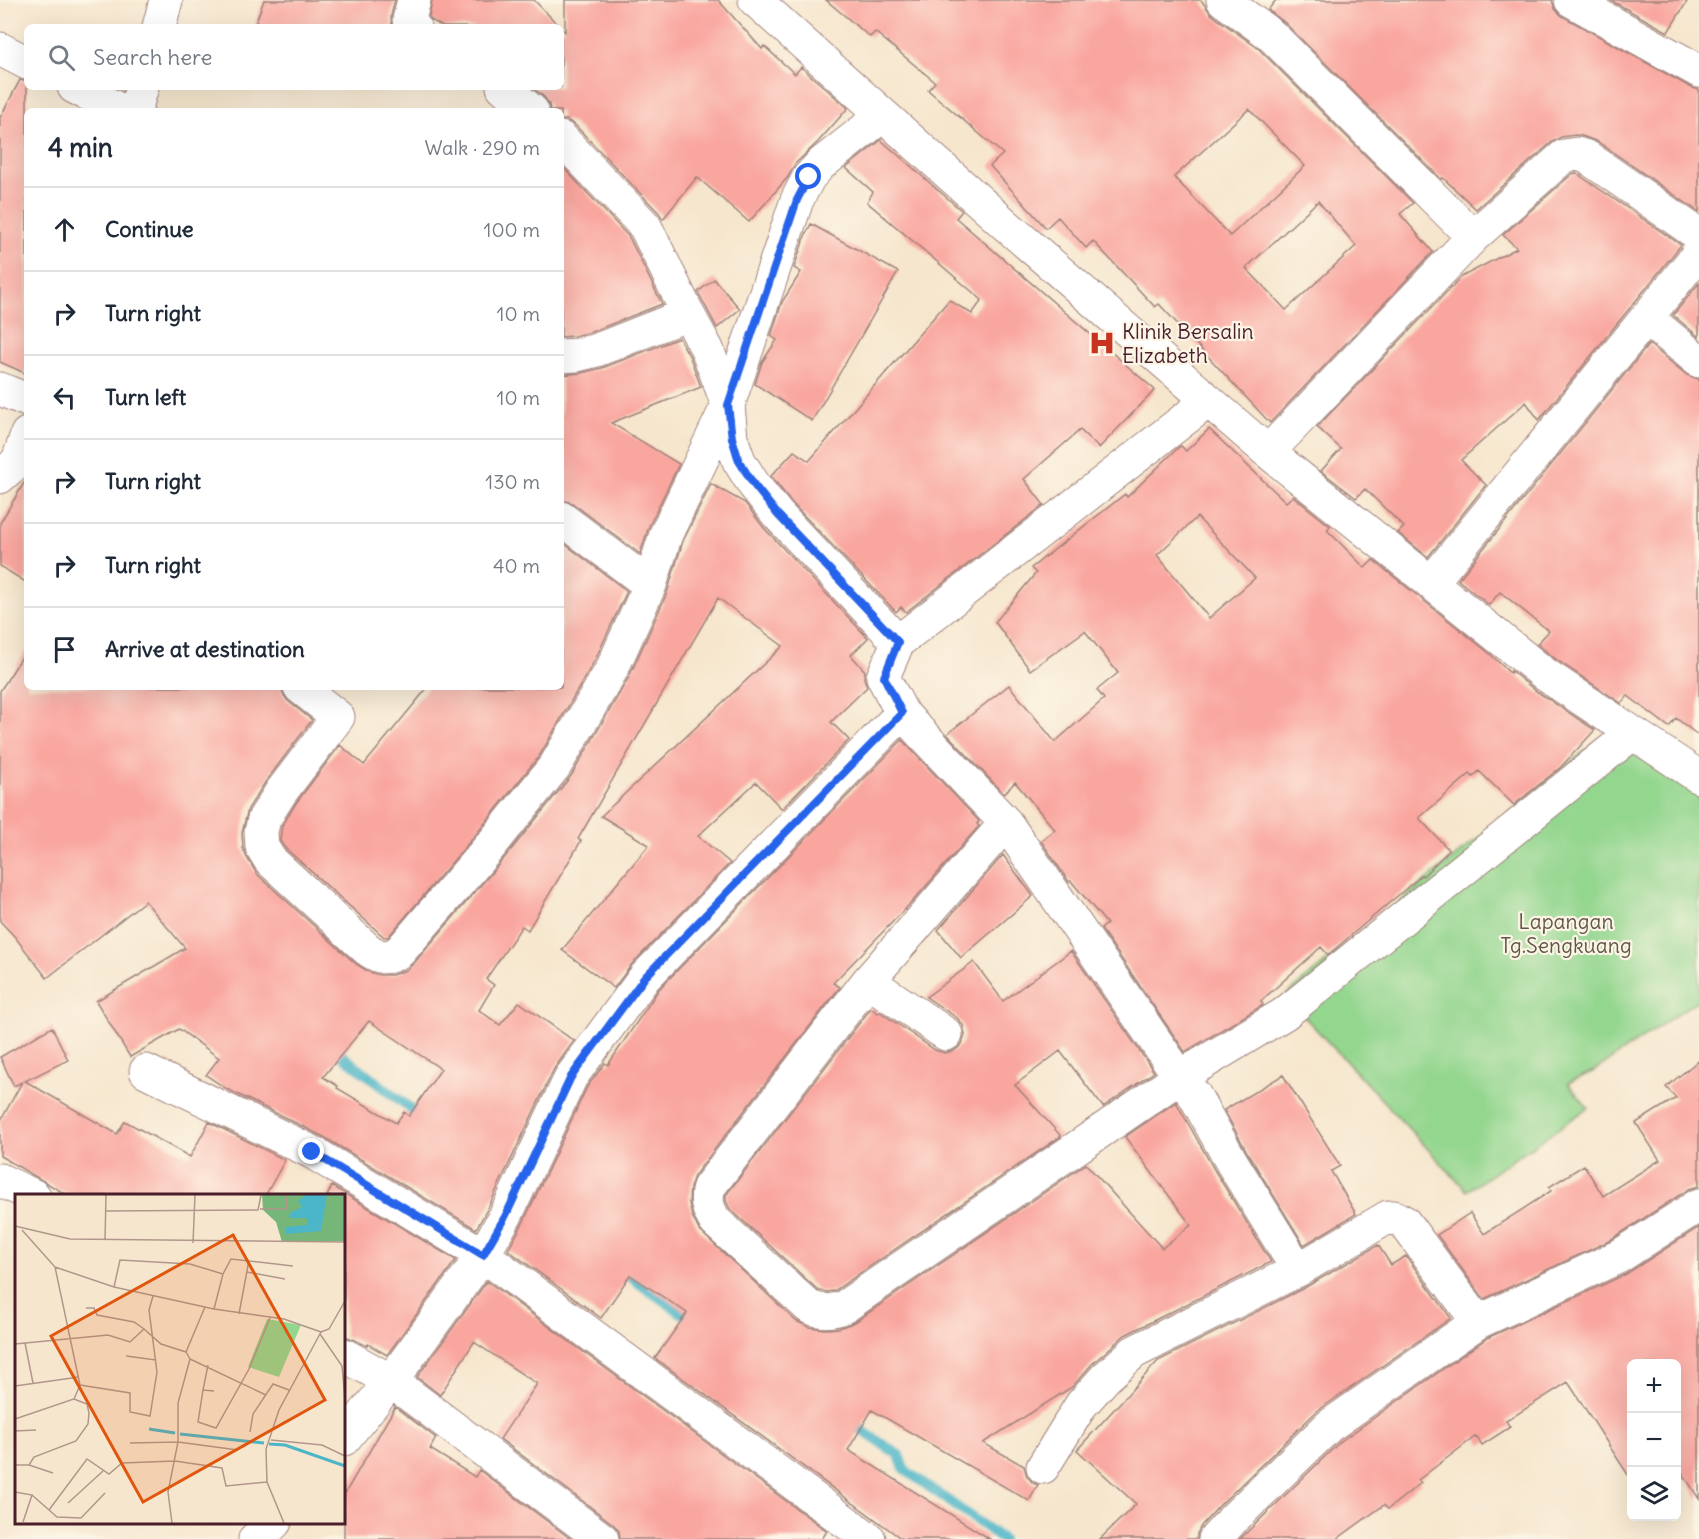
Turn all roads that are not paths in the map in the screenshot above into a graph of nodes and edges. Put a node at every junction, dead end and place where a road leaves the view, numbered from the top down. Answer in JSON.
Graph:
{"nodes":[{"id":1,"x":166,"y":0,"type":"edge"},
{"id":2,"x":414,"y":0,"type":"edge"},
{"id":3,"x":755,"y":0,"type":"edge"},
{"id":4,"x":1223,"y":0,"type":"edge"},
{"id":5,"x":1571,"y":0,"type":"edge"},
{"id":6,"x":160,"y":24,"type":"edge"},
{"id":7,"x":412,"y":24,"type":"edge"},
{"id":8,"x":0,"y":49,"type":"edge"},
{"id":9,"x":24,"y":61,"type":"edge"},
{"id":10,"x":1699,"y":71,"type":"edge"},
{"id":11,"x":80,"y":90,"type":"edge"},
{"id":12,"x":141,"y":90,"type":"edge"},
{"id":13,"x":507,"y":90,"type":"edge"},
{"id":14,"x":116,"y":108,"type":"edge"},
{"id":15,"x":136,"y":108,"type":"edge"},
{"id":16,"x":528,"y":108,"type":"edge"},
{"id":17,"x":883,"y":115,"type":"junction"},
{"id":18,"x":564,"y":141,"type":"edge"},
{"id":19,"x":1699,"y":235,"type":"edge"},
{"id":20,"x":1473,"y":237,"type":"junction"},
{"id":21,"x":1699,"y":253,"type":"edge"},
{"id":22,"x":688,"y":314,"type":"junction"},
{"id":23,"x":1647,"y":318,"type":"junction"},
{"id":24,"x":564,"y":356,"type":"edge"},
{"id":25,"x":1699,"y":361,"type":"edge"},
{"id":26,"x":0,"y":389,"type":"edge"},
{"id":27,"x":24,"y":399,"type":"edge"},
{"id":28,"x":1208,"y":401,"type":"junction"},
{"id":29,"x":728,"y":405,"type":"junction"},
{"id":30,"x":1268,"y":452,"type":"junction"},
{"id":31,"x":564,"y":520,"type":"edge"},
{"id":32,"x":1431,"y":583,"type":"junction"},
{"id":33,"x":650,"y":585,"type":"junction"},
{"id":34,"x":898,"y":642,"type":"junction"},
{"id":35,"x":304,"y":690,"type":"edge"},
{"id":36,"x":902,"y":713,"type":"junction"},
{"id":37,"x":1633,"y":733,"type":"junction"},
{"id":38,"x":1699,"y":777,"type":"edge"},
{"id":39,"x":1006,"y":823,"type":"junction"},
{"id":40,"x":868,"y":981,"type":"junction"},
{"id":41,"x":946,"y":1034,"type":"dead end"},
{"id":42,"x":146,"y":1071,"type":"dead end"},
{"id":43,"x":1180,"y":1077,"type":"junction"},
{"id":44,"x":0,"y":1180,"type":"edge"},
{"id":45,"x":30,"y":1194,"type":"edge"},
{"id":46,"x":1699,"y":1205,"type":"edge"},
{"id":47,"x":483,"y":1255,"type":"junction"},
{"id":48,"x":1298,"y":1270,"type":"junction"},
{"id":49,"x":1478,"y":1322,"type":"junction"},
{"id":50,"x":345,"y":1356,"type":"edge"},
{"id":51,"x":391,"y":1381,"type":"junction"},
{"id":52,"x":345,"y":1438,"type":"edge"},
{"id":53,"x":1042,"y":1467,"type":"dead end"},
{"id":54,"x":273,"y":1524,"type":"edge"},
{"id":55,"x":255,"y":1539,"type":"edge"},
{"id":56,"x":602,"y":1539,"type":"edge"},
{"id":57,"x":869,"y":1539,"type":"edge"},
{"id":58,"x":1215,"y":1539,"type":"edge"}],
"edges":[{"from":1,"to":6,"type":"street"},
{"from":2,"to":7,"type":"street"},
{"from":3,"to":17,"type":"street"},
{"from":4,"to":20,"type":"street"},
{"from":5,"to":10,"type":"street"},
{"from":8,"to":9,"type":"street"},
{"from":11,"to":14,"type":"street"},
{"from":12,"to":15,"type":"street"},
{"from":13,"to":16,"type":"street"},
{"from":17,"to":28,"type":"street"},
{"from":17,"to":29,"type":"street"},
{"from":18,"to":22,"type":"street"},
{"from":19,"to":20,"type":"street"},
{"from":20,"to":30,"type":"street"},
{"from":21,"to":23,"type":"street"},
{"from":22,"to":24,"type":"street"},
{"from":22,"to":29,"type":"street"},
{"from":23,"to":25,"type":"street"},
{"from":23,"to":32,"type":"street"},
{"from":26,"to":27,"type":"street"},
{"from":28,"to":30,"type":"street"},
{"from":28,"to":34,"type":"street"},
{"from":29,"to":33,"type":"street"},
{"from":29,"to":34,"type":"street"},
{"from":30,"to":32,"type":"street"},
{"from":31,"to":33,"type":"street"},
{"from":32,"to":37,"type":"street"},
{"from":33,"to":35,"type":"street"},
{"from":34,"to":36,"type":"street"},
{"from":36,"to":39,"type":"street"},
{"from":36,"to":47,"type":"street"},
{"from":37,"to":38,"type":"street"},
{"from":37,"to":43,"type":"street"},
{"from":39,"to":40,"type":"street"},
{"from":39,"to":43,"type":"street"},
{"from":40,"to":41,"type":"street"},
{"from":40,"to":43,"type":"street"},
{"from":42,"to":47,"type":"street"},
{"from":43,"to":48,"type":"street"},
{"from":44,"to":45,"type":"street"},
{"from":46,"to":49,"type":"street"},
{"from":47,"to":51,"type":"street"},
{"from":47,"to":57,"type":"street"},
{"from":48,"to":49,"type":"street"},
{"from":48,"to":53,"type":"street"},
{"from":49,"to":58,"type":"street"},
{"from":50,"to":51,"type":"street"},
{"from":51,"to":52,"type":"street"},
{"from":51,"to":56,"type":"street"},
{"from":54,"to":55,"type":"street"}]}
